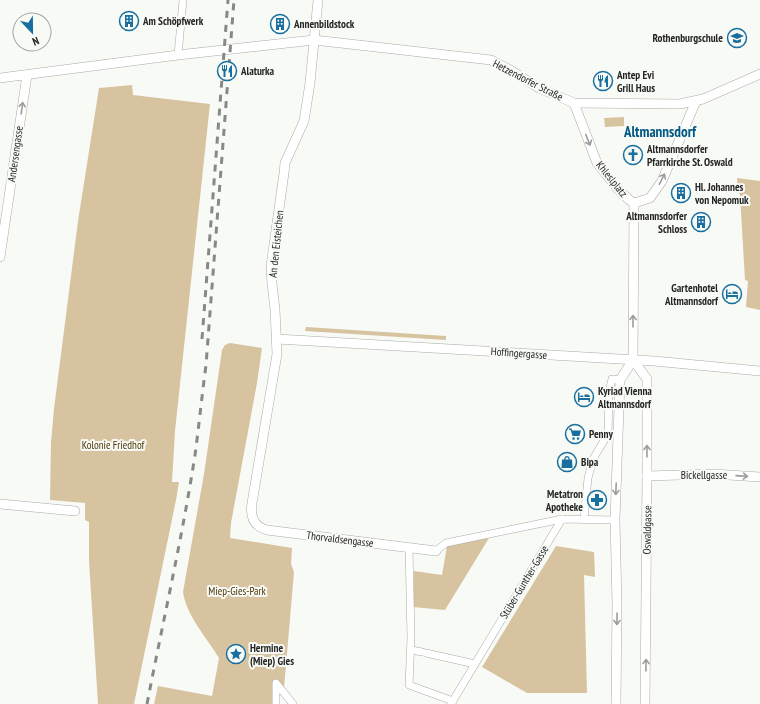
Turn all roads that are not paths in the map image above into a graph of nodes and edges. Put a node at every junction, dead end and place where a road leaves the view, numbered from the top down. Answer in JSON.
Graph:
{"nodes":[{"id":1,"x":183,"y":0,"type":"edge"},
{"id":2,"x":318,"y":0,"type":"edge"},
{"id":3,"x":314,"y":40,"type":"junction"},
{"id":4,"x":178,"y":54,"type":"junction"},
{"id":5,"x":760,"y":74,"type":"edge"},
{"id":6,"x":27,"y":75,"type":"junction"},
{"id":7,"x":0,"y":78,"type":"edge"},
{"id":8,"x":696,"y":101,"type":"junction"},
{"id":9,"x":574,"y":103,"type":"junction"},
{"id":10,"x":634,"y":203,"type":"junction"},
{"id":11,"x":0,"y":257,"type":"edge"},
{"id":12,"x":277,"y":339,"type":"junction"},
{"id":13,"x":633,"y":360,"type":"junction"},
{"id":14,"x":760,"y":371,"type":"edge"},
{"id":15,"x":620,"y":380,"type":"junction"},
{"id":16,"x":647,"y":476,"type":"junction"},
{"id":17,"x":760,"y":477,"type":"edge"},
{"id":18,"x":0,"y":504,"type":"edge"},
{"id":19,"x":75,"y":511,"type":"dead end"},
{"id":20,"x":251,"y":515,"type":"joint"},
{"id":21,"x":562,"y":519,"type":"junction"},
{"id":22,"x":584,"y":519,"type":"junction"},
{"id":23,"x":615,"y":520,"type":"junction"},
{"id":24,"x":409,"y":548,"type":"junction"},
{"id":25,"x":436,"y":551,"type":"joint"},
{"id":26,"x":411,"y":650,"type":"junction"},
{"id":27,"x":475,"y":664,"type":"junction"},
{"id":28,"x":452,"y":703,"type":"edge"},
{"id":29,"x":276,"y":704,"type":"edge"},
{"id":30,"x":293,"y":704,"type":"edge"},
{"id":31,"x":616,"y":704,"type":"edge"},
{"id":32,"x":645,"y":704,"type":"edge"}],
"edges":[{"from":1,"to":4,"type":"street"},
{"from":2,"to":3,"type":"street","name":"An den Eisteichen"},
{"from":3,"to":4,"type":"street"},
{"from":3,"to":9,"type":"street","name":"Hetzendorfer Straße"},
{"from":3,"to":12,"type":"street","name":"An den Eisteichen"},
{"from":4,"to":6,"type":"street"},
{"from":5,"to":8,"type":"street","name":"Hetzendorfer Straße"},
{"from":6,"to":7,"type":"street"},
{"from":11,"to":6,"type":"street","name":"Andersengasse","one_way":true},
{"from":8,"to":9,"type":"street","name":"Hetzendorfer Straße"},
{"from":10,"to":8,"type":"street","name":"Khleslplatz","one_way":true},
{"from":9,"to":10,"type":"street","name":"Khleslplatz","one_way":true},
{"from":13,"to":10,"type":"street","one_way":true},
{"from":12,"to":13,"type":"street","name":"Hoffingergasse"},
{"from":12,"to":20,"type":"street","name":"An den Eisteichen"},
{"from":13,"to":14,"type":"street","name":"Hoffingergasse"},
{"from":13,"to":15,"type":"street"},
{"from":16,"to":13,"type":"street","name":"Oswaldgasse","one_way":true},
{"from":15,"to":22,"type":"street"},
{"from":15,"to":23,"type":"street","one_way":true},
{"from":16,"to":17,"type":"street","name":"Bickellgasse","one_way":true},
{"from":32,"to":16,"type":"street","name":"Oswaldgasse","one_way":true},
{"from":18,"to":19,"type":"street"},
{"from":20,"to":24,"type":"street","name":"Thorvaldsengasse"},
{"from":21,"to":22,"type":"street"},
{"from":21,"to":25,"type":"street"},
{"from":21,"to":27,"type":"street","name":"Stüber-Gunther-Gasse"},
{"from":22,"to":23,"type":"street"},
{"from":23,"to":31,"type":"street","one_way":true},
{"from":24,"to":25,"type":"street","name":"Thorvaldsengasse"},
{"from":24,"to":26,"type":"street"},
{"from":26,"to":27,"type":"street"},
{"from":26,"to":28,"type":"street"},
{"from":27,"to":28,"type":"street","name":"Stüber-Gunther-Gasse"},
{"from":29,"to":30,"type":"street"}]}
